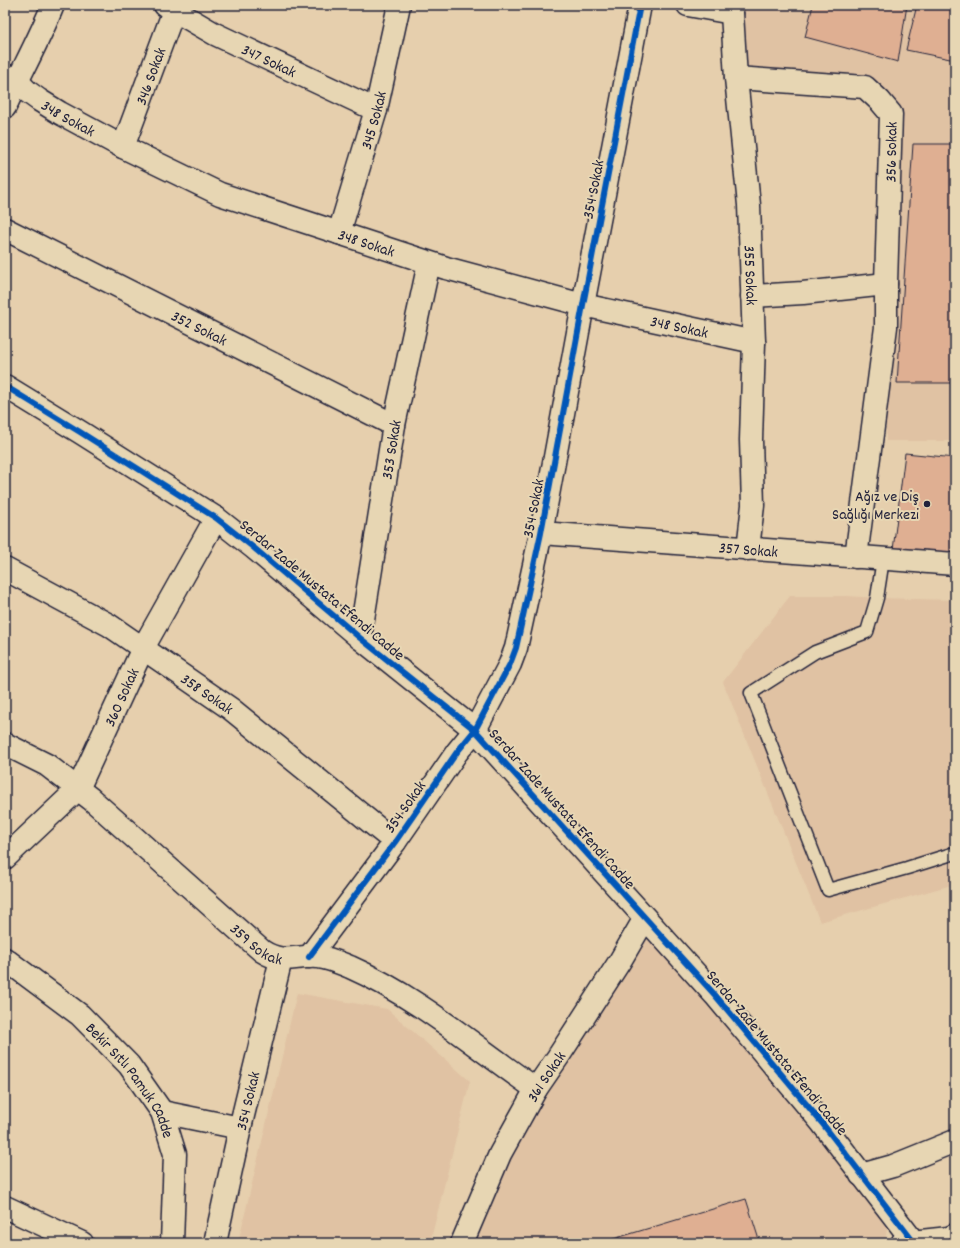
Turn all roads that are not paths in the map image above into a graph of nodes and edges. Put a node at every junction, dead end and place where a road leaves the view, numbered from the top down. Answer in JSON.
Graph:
{"nodes":[{"id":1,"x":53,"y":5,"type":"edge"},
{"id":2,"x":399,"y":5,"type":"edge"},
{"id":3,"x":640,"y":5,"type":"edge"},
{"id":4,"x":688,"y":5,"type":"edge"},
{"id":5,"x":172,"y":7,"type":"edge"},
{"id":6,"x":729,"y":9,"type":"edge"},
{"id":7,"x":11,"y":78,"type":"edge"},
{"id":8,"x":736,"y":78,"type":"junction"},
{"id":9,"x":5,"y":107,"type":"edge"},
{"id":10,"x":376,"y":110,"type":"junction"},
{"id":11,"x":123,"y":147,"type":"junction"},
{"id":12,"x":5,"y":229,"type":"edge"},
{"id":13,"x":339,"y":233,"type":"junction"},
{"id":14,"x":429,"y":263,"type":"junction"},
{"id":15,"x":886,"y":284,"type":"junction"},
{"id":16,"x":752,"y":296,"type":"junction"},
{"id":17,"x":583,"y":305,"type":"junction"},
{"id":18,"x":754,"y":342,"type":"junction"},
{"id":19,"x":5,"y":386,"type":"edge"},
{"id":20,"x":394,"y":426,"type":"junction"},
{"id":21,"x":216,"y":518,"type":"junction"},
{"id":22,"x":541,"y":533,"type":"junction"},
{"id":23,"x":748,"y":549,"type":"junction"},
{"id":24,"x":856,"y":557,"type":"junction"},
{"id":25,"x":882,"y":559,"type":"junction"},
{"id":26,"x":955,"y":564,"type":"edge"},
{"id":27,"x":5,"y":568,"type":"edge"},
{"id":28,"x":360,"y":638,"type":"junction"},
{"id":29,"x":143,"y":648,"type":"junction"},
{"id":30,"x":475,"y":730,"type":"junction"},
{"id":31,"x":5,"y":744,"type":"edge"},
{"id":32,"x":78,"y":789,"type":"junction"},
{"id":33,"x":395,"y":842,"type":"junction"},
{"id":34,"x":955,"y":853,"type":"edge"},
{"id":35,"x":5,"y":858,"type":"edge"},
{"id":36,"x":645,"y":918,"type":"junction"},
{"id":37,"x":309,"y":957,"type":"junction"},
{"id":38,"x":5,"y":959,"type":"edge"},
{"id":39,"x":281,"y":959,"type":"junction"},
{"id":40,"x":536,"y":1089,"type":"junction"},
{"id":41,"x":162,"y":1112,"type":"junction"},
{"id":42,"x":240,"y":1128,"type":"junction"},
{"id":43,"x":955,"y":1141,"type":"edge"},
{"id":44,"x":861,"y":1174,"type":"junction"},
{"id":45,"x":5,"y":1207,"type":"edge"},
{"id":46,"x":952,"y":1238,"type":"edge"},
{"id":47,"x":908,"y":1242,"type":"edge"},
{"id":48,"x":82,"y":1243,"type":"edge"},
{"id":49,"x":172,"y":1243,"type":"edge"},
{"id":50,"x":214,"y":1243,"type":"edge"},
{"id":51,"x":462,"y":1243,"type":"edge"}],
"edges":[{"from":1,"to":7,"type":"street"},
{"from":2,"to":10,"type":"street","name":"345 Sokak"},
{"from":3,"to":17,"type":"street","name":"354 Sokak"},
{"from":4,"to":6,"type":"street"},
{"from":5,"to":10,"type":"street","name":"347 Sokak"},
{"from":5,"to":11,"type":"street","name":"346 Sokak"},
{"from":6,"to":8,"type":"street","name":"355 Sokak"},
{"from":7,"to":9,"type":"street"},
{"from":7,"to":11,"type":"street","name":"348 Sokak"},
{"from":8,"to":15,"type":"street","name":"356 Sokak"},
{"from":8,"to":16,"type":"street","name":"355 Sokak"},
{"from":10,"to":13,"type":"street","name":"345 Sokak"},
{"from":11,"to":13,"type":"street","name":"348 Sokak"},
{"from":12,"to":20,"type":"street","name":"352 Sokak"},
{"from":13,"to":14,"type":"street","name":"348 Sokak"},
{"from":14,"to":17,"type":"street","name":"348 Sokak"},
{"from":14,"to":20,"type":"street","name":"353 Sokak"},
{"from":15,"to":16,"type":"street"},
{"from":15,"to":24,"type":"street","name":"356 Sokak"},
{"from":16,"to":18,"type":"street","name":"355 Sokak"},
{"from":17,"to":18,"type":"street","name":"348 Sokak"},
{"from":17,"to":22,"type":"street","name":"354 Sokak"},
{"from":18,"to":23,"type":"street","name":"355 Sokak"},
{"from":19,"to":21,"type":"street","name":"Serdar Zade Mustata Efendi Cadde"},
{"from":20,"to":28,"type":"street","name":"353 Sokak"},
{"from":21,"to":28,"type":"street","name":"Serdar Zade Mustata Efendi Cadde"},
{"from":21,"to":29,"type":"street","name":"360 Sokak"},
{"from":22,"to":23,"type":"street","name":"357 Sokak"},
{"from":22,"to":30,"type":"street","name":"354 Sokak"},
{"from":23,"to":24,"type":"street","name":"357 Sokak"},
{"from":24,"to":25,"type":"street","name":"357 Sokak"},
{"from":25,"to":26,"type":"street","name":"357 Sokak"},
{"from":25,"to":34,"type":"lane"},
{"from":27,"to":29,"type":"street","name":"358 Sokak"},
{"from":28,"to":30,"type":"street","name":"Serdar Zade Mustata Efendi Cadde"},
{"from":29,"to":32,"type":"street","name":"360 Sokak"},
{"from":29,"to":33,"type":"street","name":"358 Sokak"},
{"from":30,"to":33,"type":"street","name":"354 Sokak"},
{"from":30,"to":36,"type":"street","name":"Serdar Zade Mustata Efendi Cadde"},
{"from":31,"to":32,"type":"street","name":"359 Sokak"},
{"from":32,"to":35,"type":"street","name":"360 Sokak"},
{"from":32,"to":39,"type":"street","name":"359 Sokak"},
{"from":33,"to":37,"type":"street","name":"354 Sokak"},
{"from":36,"to":40,"type":"street","name":"361 Sokak"},
{"from":36,"to":44,"type":"street","name":"Serdar Zade Mustata Efendi Cadde"},
{"from":37,"to":39,"type":"street","name":"359 Sokak"},
{"from":37,"to":40,"type":"street","name":"359 Sokak"},
{"from":38,"to":41,"type":"street","name":"Bekir Sıtlı Pamuk Cadde"},
{"from":39,"to":42,"type":"street","name":"354 Sokak"},
{"from":40,"to":51,"type":"street","name":"361 Sokak"},
{"from":41,"to":42,"type":"street"},
{"from":41,"to":49,"type":"street","name":"Bekir Sıtlı Pamuk Cadde"},
{"from":42,"to":50,"type":"street","name":"354 Sokak"},
{"from":43,"to":44,"type":"street"},
{"from":44,"to":47,"type":"street","name":"Serdar Zade Mustata Efendi Cadde"},
{"from":45,"to":48,"type":"street"},
{"from":46,"to":47,"type":"street"}]}
